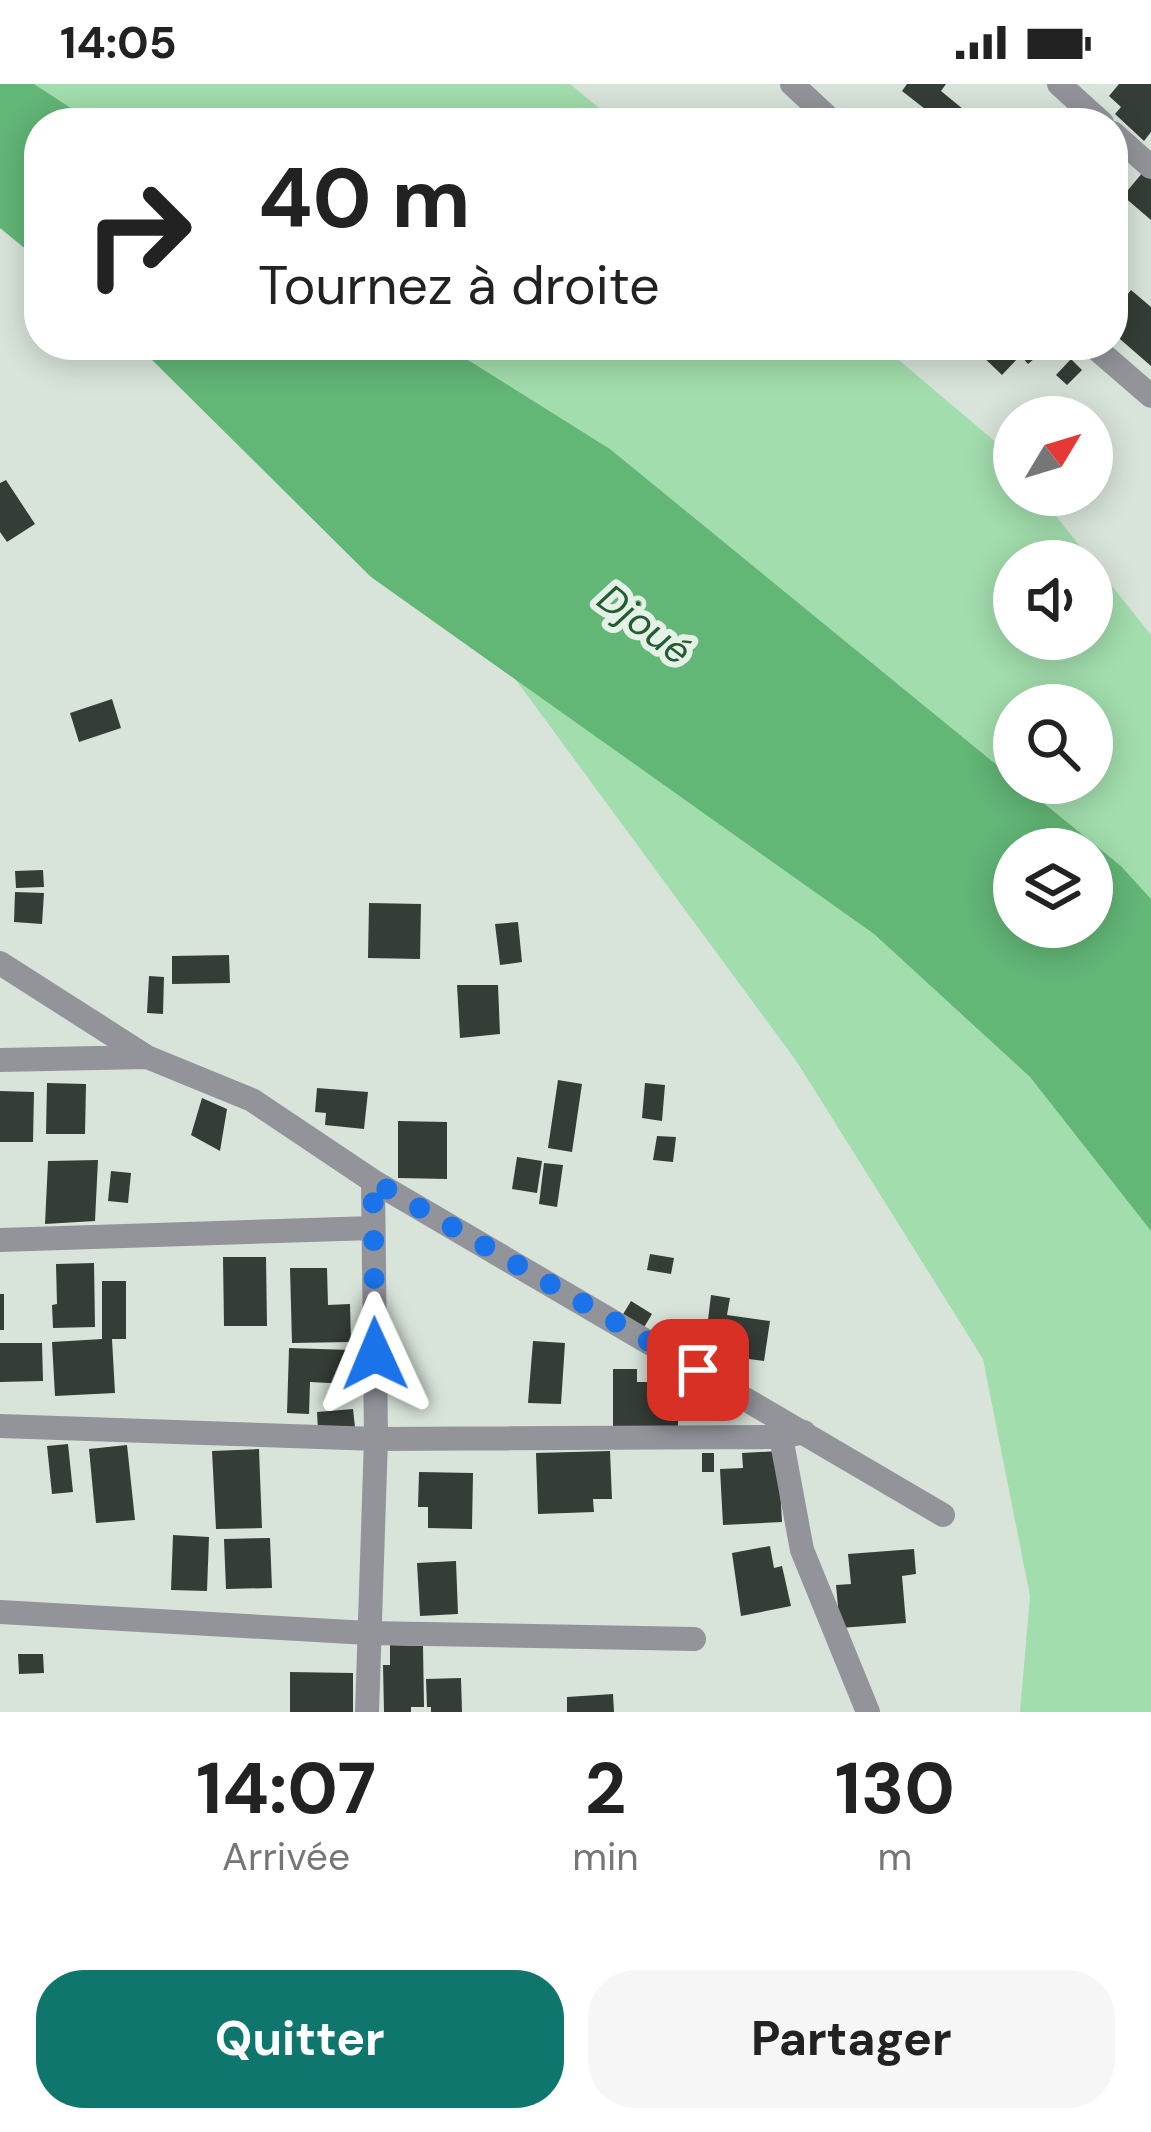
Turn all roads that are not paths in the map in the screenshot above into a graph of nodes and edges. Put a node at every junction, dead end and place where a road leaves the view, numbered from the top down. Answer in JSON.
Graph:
{"nodes":[{"id":1,"x":791,"y":84,"type":"edge"},
{"id":2,"x":1059,"y":84,"type":"edge"},
{"id":3,"x":817,"y":108,"type":"edge"},
{"id":4,"x":1085,"y":108,"type":"edge"},
{"id":5,"x":1128,"y":146,"type":"edge"},
{"id":6,"x":1151,"y":167,"type":"edge"},
{"id":7,"x":1110,"y":360,"type":"edge"},
{"id":8,"x":1151,"y":395,"type":"edge"},
{"id":9,"x":0,"y":962,"type":"edge"},
{"id":10,"x":147,"y":1057,"type":"junction"},
{"id":11,"x":0,"y":1060,"type":"edge"},
{"id":12,"x":373,"y":1181,"type":"junction"},
{"id":13,"x":373,"y":1228,"type":"junction"},
{"id":14,"x":0,"y":1240,"type":"edge"},
{"id":15,"x":0,"y":1426,"type":"edge"},
{"id":16,"x":792,"y":1434,"type":"junction"},
{"id":17,"x":376,"y":1439,"type":"junction"},
{"id":18,"x":943,"y":1515,"type":"dead end"},
{"id":19,"x":0,"y":1612,"type":"edge"},
{"id":20,"x":368,"y":1633,"type":"junction"},
{"id":21,"x":694,"y":1639,"type":"dead end"},
{"id":22,"x":367,"y":1712,"type":"edge"},
{"id":23,"x":868,"y":1712,"type":"edge"}],
"edges":[{"from":1,"to":3,"type":"street"},
{"from":2,"to":4,"type":"street"},
{"from":5,"to":6,"type":"street"},
{"from":7,"to":8,"type":"street"},
{"from":9,"to":10,"type":"street"},
{"from":10,"to":11,"type":"street"},
{"from":10,"to":12,"type":"street"},
{"from":12,"to":13,"type":"street"},
{"from":12,"to":16,"type":"street"},
{"from":13,"to":14,"type":"street"},
{"from":13,"to":17,"type":"street"},
{"from":15,"to":17,"type":"street"},
{"from":16,"to":17,"type":"street"},
{"from":16,"to":18,"type":"street"},
{"from":16,"to":23,"type":"street"},
{"from":17,"to":20,"type":"street"},
{"from":19,"to":20,"type":"street"},
{"from":20,"to":21,"type":"street"},
{"from":20,"to":22,"type":"street"}]}
